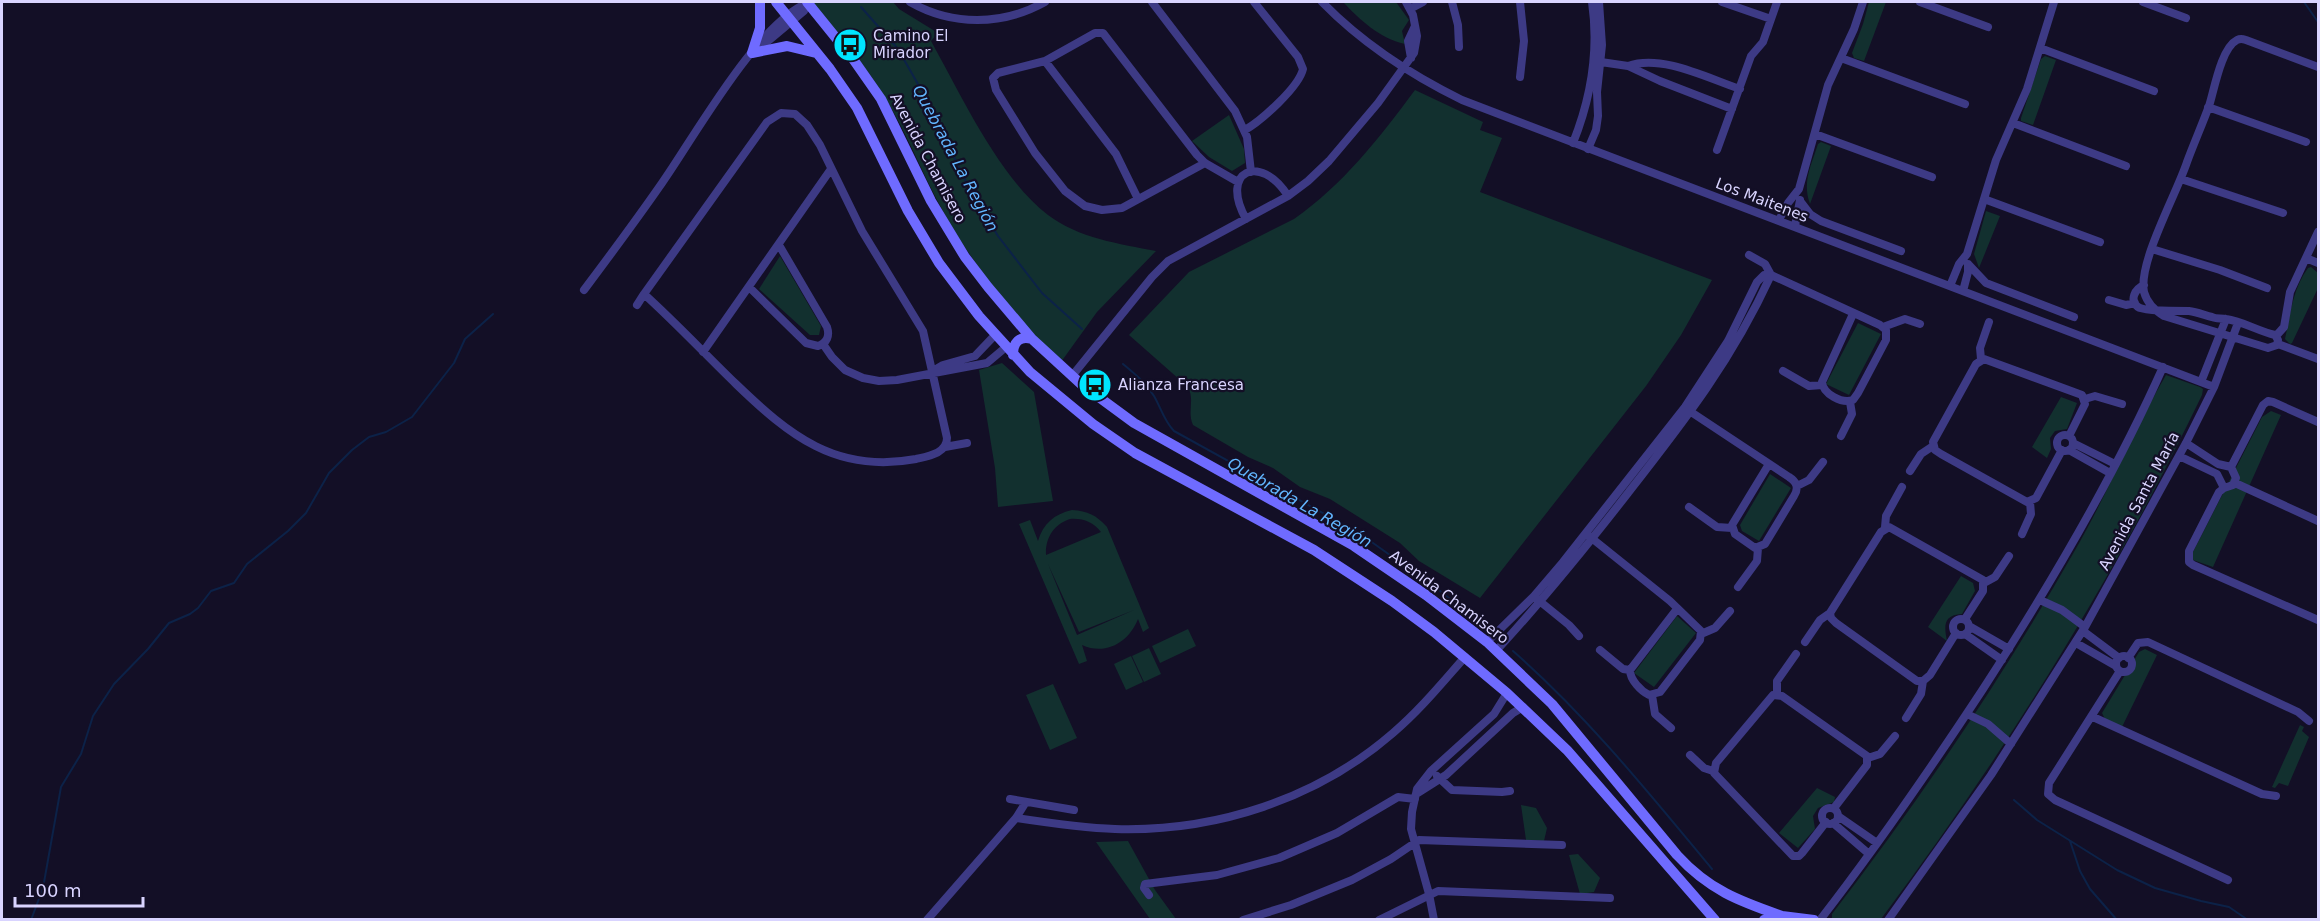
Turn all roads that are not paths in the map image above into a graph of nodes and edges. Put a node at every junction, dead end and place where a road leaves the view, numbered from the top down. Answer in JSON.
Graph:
{"nodes":[{"id":1,"x":760,"y":2,"type":"edge"},
{"id":2,"x":776,"y":2,"type":"edge"},
{"id":3,"x":809,"y":2,"type":"edge"},
{"id":4,"x":910,"y":2,"type":"edge"},
{"id":5,"x":1041,"y":2,"type":"edge"},
{"id":6,"x":1152,"y":2,"type":"edge"},
{"id":7,"x":1254,"y":2,"type":"edge"},
{"id":8,"x":1322,"y":2,"type":"edge"},
{"id":9,"x":1406,"y":2,"type":"edge"},
{"id":10,"x":1423,"y":2,"type":"edge"},
{"id":11,"x":1452,"y":2,"type":"edge"},
{"id":12,"x":1520,"y":2,"type":"edge"},
{"id":13,"x":1592,"y":2,"type":"edge"},
{"id":14,"x":1599,"y":2,"type":"edge"},
{"id":15,"x":1722,"y":2,"type":"edge"},
{"id":16,"x":1777,"y":2,"type":"edge"},
{"id":17,"x":1863,"y":2,"type":"edge"},
{"id":18,"x":1920,"y":2,"type":"edge"},
{"id":19,"x":2054,"y":2,"type":"edge"},
{"id":20,"x":2143,"y":2,"type":"edge"},
{"id":21,"x":1410,"y":9,"type":"junction"},
{"id":22,"x":790,"y":18,"type":"junction"},
{"id":23,"x":2186,"y":18,"type":"dead end"},
{"id":24,"x":1771,"y":19,"type":"junction"},
{"id":25,"x":1988,"y":27,"type":"dead end"},
{"id":26,"x":1459,"y":47,"type":"dead end"},
{"id":27,"x":2040,"y":48,"type":"junction"},
{"id":28,"x":752,"y":53,"type":"junction"},
{"id":29,"x":817,"y":53,"type":"junction"},
{"id":30,"x":1841,"y":58,"type":"junction"},
{"id":31,"x":1045,"y":61,"type":"junction"},
{"id":32,"x":1597,"y":61,"type":"junction"},
{"id":33,"x":1629,"y":66,"type":"junction"},
{"id":34,"x":2319,"y":67,"type":"edge"},
{"id":35,"x":1403,"y":69,"type":"junction"},
{"id":36,"x":1520,"y":77,"type":"dead end"},
{"id":37,"x":1740,"y":89,"type":"junction"},
{"id":38,"x":2154,"y":91,"type":"dead end"},
{"id":39,"x":1965,"y":104,"type":"dead end"},
{"id":40,"x":2208,"y":107,"type":"junction"},
{"id":41,"x":1732,"y":109,"type":"junction"},
{"id":42,"x":2013,"y":123,"type":"junction"},
{"id":43,"x":1245,"y":130,"type":"junction"},
{"id":44,"x":1815,"y":134,"type":"junction"},
{"id":45,"x":2306,"y":142,"type":"dead end"},
{"id":46,"x":1573,"y":143,"type":"junction"},
{"id":47,"x":1588,"y":149,"type":"junction"},
{"id":48,"x":1717,"y":150,"type":"dead end"},
{"id":49,"x":1205,"y":163,"type":"junction"},
{"id":50,"x":2126,"y":166,"type":"dead end"},
{"id":51,"x":831,"y":169,"type":"junction"},
{"id":52,"x":1251,"y":172,"type":"junction"},
{"id":53,"x":1932,"y":177,"type":"dead end"},
{"id":54,"x":2181,"y":179,"type":"junction"},
{"id":55,"x":1238,"y":182,"type":"junction"},
{"id":56,"x":1799,"y":189,"type":"junction"},
{"id":57,"x":1288,"y":196,"type":"junction"},
{"id":58,"x":1138,"y":199,"type":"junction"},
{"id":59,"x":1984,"y":199,"type":"junction"},
{"id":60,"x":1800,"y":201,"type":"junction"},
{"id":61,"x":2283,"y":213,"type":"dead end"},
{"id":62,"x":1246,"y":219,"type":"junction"},
{"id":63,"x":1779,"y":220,"type":"junction"},
{"id":64,"x":1795,"y":226,"type":"junction"},
{"id":65,"x":2319,"y":231,"type":"edge"},
{"id":66,"x":2100,"y":242,"type":"dead end"},
{"id":67,"x":779,"y":245,"type":"junction"},
{"id":68,"x":2152,"y":249,"type":"junction"},
{"id":69,"x":1901,"y":251,"type":"dead end"},
{"id":70,"x":1967,"y":254,"type":"junction"},
{"id":71,"x":1749,"y":255,"type":"dead end"},
{"id":72,"x":2306,"y":258,"type":"junction"},
{"id":73,"x":2319,"y":263,"type":"edge"},
{"id":74,"x":1968,"y":265,"type":"junction"},
{"id":75,"x":1771,"y":275,"type":"junction"},
{"id":76,"x":2144,"y":285,"type":"junction"},
{"id":77,"x":749,"y":286,"type":"junction"},
{"id":78,"x":1950,"y":286,"type":"junction"},
{"id":79,"x":2267,"y":288,"type":"dead end"},
{"id":80,"x":584,"y":290,"type":"dead end"},
{"id":81,"x":1963,"y":291,"type":"junction"},
{"id":82,"x":644,"y":294,"type":"junction"},
{"id":83,"x":2109,"y":300,"type":"dead end"},
{"id":84,"x":2135,"y":303,"type":"junction"},
{"id":85,"x":637,"y":305,"type":"dead end"},
{"id":86,"x":2152,"y":308,"type":"junction"},
{"id":87,"x":1854,"y":314,"type":"junction"},
{"id":88,"x":2074,"y":317,"type":"dead end"},
{"id":89,"x":2226,"y":319,"type":"junction"},
{"id":90,"x":1989,"y":322,"type":"dead end"},
{"id":91,"x":2238,"y":323,"type":"junction"},
{"id":92,"x":1920,"y":324,"type":"dead end"},
{"id":93,"x":1883,"y":327,"type":"junction"},
{"id":94,"x":995,"y":334,"type":"junction"},
{"id":95,"x":2220,"y":335,"type":"junction"},
{"id":96,"x":2233,"y":336,"type":"junction"},
{"id":97,"x":1032,"y":339,"type":"junction"},
{"id":98,"x":2277,"y":340,"type":"junction"},
{"id":99,"x":1728,"y":341,"type":"junction"},
{"id":100,"x":823,"y":344,"type":"junction"},
{"id":101,"x":1736,"y":345,"type":"junction"},
{"id":102,"x":1010,"y":351,"type":"junction"},
{"id":103,"x":703,"y":352,"type":"junction"},
{"id":104,"x":1981,"y":359,"type":"junction"},
{"id":105,"x":2319,"y":359,"type":"edge"},
{"id":106,"x":2163,"y":367,"type":"junction"},
{"id":107,"x":933,"y":371,"type":"junction"},
{"id":108,"x":1783,"y":371,"type":"dead end"},
{"id":109,"x":1072,"y":376,"type":"junction"},
{"id":110,"x":2201,"y":382,"type":"junction"},
{"id":111,"x":1822,"y":385,"type":"junction"},
{"id":112,"x":2214,"y":387,"type":"junction"},
{"id":113,"x":2085,"y":399,"type":"junction"},
{"id":114,"x":1850,"y":402,"type":"junction"},
{"id":115,"x":2122,"y":404,"type":"dead end"},
{"id":116,"x":1685,"y":407,"type":"junction"},
{"id":117,"x":1692,"y":412,"type":"junction"},
{"id":118,"x":2319,"y":422,"type":"edge"},
{"id":119,"x":1840,"y":436,"type":"dead end"},
{"id":120,"x":967,"y":442,"type":"dead end"},
{"id":121,"x":2186,"y":443,"type":"junction"},
{"id":122,"x":2068,"y":445,"type":"junction"},
{"id":123,"x":1934,"y":446,"type":"junction"},
{"id":124,"x":945,"y":447,"type":"junction"},
{"id":125,"x":2179,"y":456,"type":"junction"},
{"id":126,"x":1823,"y":462,"type":"dead end"},
{"id":127,"x":1769,"y":464,"type":"junction"},
{"id":128,"x":2115,"y":464,"type":"junction"},
{"id":129,"x":2231,"y":467,"type":"junction"},
{"id":130,"x":1640,"y":471,"type":"junction"},
{"id":131,"x":1910,"y":471,"type":"dead end"},
{"id":132,"x":2110,"y":473,"type":"junction"},
{"id":133,"x":2235,"y":483,"type":"junction"},
{"id":134,"x":1797,"y":486,"type":"junction"},
{"id":135,"x":1902,"y":487,"type":"dead end"},
{"id":136,"x":2224,"y":488,"type":"junction"},
{"id":137,"x":2030,"y":502,"type":"junction"},
{"id":138,"x":1689,"y":507,"type":"dead end"},
{"id":139,"x":2319,"y":521,"type":"edge"},
{"id":140,"x":1885,"y":527,"type":"junction"},
{"id":141,"x":1732,"y":528,"type":"junction"},
{"id":142,"x":2022,"y":534,"type":"dead end"},
{"id":143,"x":1589,"y":536,"type":"junction"},
{"id":144,"x":1758,"y":548,"type":"junction"},
{"id":145,"x":2009,"y":555,"type":"dead end"},
{"id":146,"x":1984,"y":583,"type":"junction"},
{"id":147,"x":1738,"y":587,"type":"dead end"},
{"id":148,"x":1534,"y":596,"type":"junction"},
{"id":149,"x":2040,"y":600,"type":"junction"},
{"id":150,"x":1540,"y":603,"type":"junction"},
{"id":151,"x":1677,"y":609,"type":"junction"},
{"id":152,"x":1730,"y":611,"type":"dead end"},
{"id":153,"x":1830,"y":613,"type":"junction"},
{"id":154,"x":2319,"y":620,"type":"edge"},
{"id":155,"x":1964,"y":628,"type":"junction"},
{"id":156,"x":2084,"y":629,"type":"junction"},
{"id":157,"x":1701,"y":634,"type":"junction"},
{"id":158,"x":1579,"y":636,"type":"dead end"},
{"id":159,"x":1486,"y":642,"type":"junction"},
{"id":160,"x":1805,"y":642,"type":"dead end"},
{"id":161,"x":2076,"y":643,"type":"junction"},
{"id":162,"x":2009,"y":649,"type":"junction"},
{"id":163,"x":1600,"y":650,"type":"dead end"},
{"id":164,"x":1496,"y":651,"type":"junction"},
{"id":165,"x":1796,"y":654,"type":"dead end"},
{"id":166,"x":1465,"y":657,"type":"junction"},
{"id":167,"x":2002,"y":660,"type":"junction"},
{"id":168,"x":2121,"y":663,"type":"junction"},
{"id":169,"x":1630,"y":670,"type":"junction"},
{"id":170,"x":1923,"y":681,"type":"junction"},
{"id":171,"x":1507,"y":693,"type":"junction"},
{"id":172,"x":1777,"y":694,"type":"junction"},
{"id":173,"x":1652,"y":695,"type":"junction"},
{"id":174,"x":1523,"y":707,"type":"junction"},
{"id":175,"x":1967,"y":714,"type":"junction"},
{"id":176,"x":2092,"y":717,"type":"junction"},
{"id":177,"x":1906,"y":718,"type":"dead end"},
{"id":178,"x":2309,"y":721,"type":"dead end"},
{"id":179,"x":1569,"y":725,"type":"junction"},
{"id":180,"x":1671,"y":728,"type":"dead end"},
{"id":181,"x":1553,"y":736,"type":"junction"},
{"id":182,"x":1895,"y":736,"type":"dead end"},
{"id":183,"x":2012,"y":744,"type":"junction"},
{"id":184,"x":1690,"y":755,"type":"dead end"},
{"id":185,"x":1868,"y":758,"type":"junction"},
{"id":186,"x":1431,"y":771,"type":"junction"},
{"id":187,"x":1713,"y":771,"type":"junction"},
{"id":188,"x":1439,"y":779,"type":"junction"},
{"id":189,"x":1510,"y":790,"type":"dead end"},
{"id":190,"x":2276,"y":795,"type":"dead end"},
{"id":191,"x":1415,"y":797,"type":"junction"},
{"id":192,"x":1010,"y":799,"type":"dead end"},
{"id":193,"x":1026,"y":802,"type":"junction"},
{"id":194,"x":1074,"y":810,"type":"dead end"},
{"id":195,"x":1016,"y":818,"type":"junction"},
{"id":196,"x":1833,"y":818,"type":"junction"},
{"id":197,"x":1414,"y":842,"type":"junction"},
{"id":198,"x":1877,"y":843,"type":"junction"},
{"id":199,"x":1562,"y":845,"type":"dead end"},
{"id":200,"x":1869,"y":854,"type":"junction"},
{"id":201,"x":2228,"y":880,"type":"dead end"},
{"id":202,"x":1429,"y":894,"type":"junction"},
{"id":203,"x":1149,"y":895,"type":"dead end"},
{"id":204,"x":1610,"y":898,"type":"dead end"},
{"id":205,"x":1782,"y":916,"type":"junction"},
{"id":206,"x":927,"y":920,"type":"edge"},
{"id":207,"x":1243,"y":920,"type":"edge"},
{"id":208,"x":1379,"y":920,"type":"edge"},
{"id":209,"x":1434,"y":920,"type":"edge"},
{"id":210,"x":1715,"y":920,"type":"edge"},
{"id":211,"x":1764,"y":920,"type":"edge"},
{"id":212,"x":1814,"y":920,"type":"edge"},
{"id":213,"x":1820,"y":920,"type":"edge"},
{"id":214,"x":1888,"y":920,"type":"edge"}],
"edges":[{"from":1,"to":28,"type":"street"},
{"from":2,"to":22,"type":"street"},
{"from":3,"to":22,"type":"street"},
{"from":3,"to":97,"type":"street","name":"Avenida Chamisero"},
{"from":4,"to":5,"type":"street"},
{"from":6,"to":43,"type":"street"},
{"from":7,"to":43,"type":"street"},
{"from":8,"to":35,"type":"street","name":"Los Maitenes"},
{"from":9,"to":21,"type":"street"},
{"from":10,"to":21,"type":"street"},
{"from":11,"to":26,"type":"street"},
{"from":12,"to":36,"type":"street"},
{"from":13,"to":32,"type":"street"},
{"from":14,"to":32,"type":"street"},
{"from":15,"to":24,"type":"street"},
{"from":16,"to":24,"type":"street"},
{"from":17,"to":30,"type":"street"},
{"from":18,"to":25,"type":"street"},
{"from":19,"to":27,"type":"street"},
{"from":20,"to":23,"type":"street"},
{"from":21,"to":35,"type":"street"},
{"from":22,"to":28,"type":"street"},
{"from":22,"to":29,"type":"street"},
{"from":24,"to":37,"type":"street"},
{"from":27,"to":38,"type":"street"},
{"from":27,"to":42,"type":"street"},
{"from":28,"to":29,"type":"street"},
{"from":28,"to":80,"type":"street"},
{"from":29,"to":94,"type":"street"},
{"from":30,"to":39,"type":"street"},
{"from":30,"to":44,"type":"street"},
{"from":31,"to":49,"type":"street"},
{"from":31,"to":58,"type":"street"},
{"from":31,"to":58,"type":"street"},
{"from":32,"to":33,"type":"street"},
{"from":32,"to":46,"type":"street"},
{"from":32,"to":47,"type":"street"},
{"from":33,"to":37,"type":"street"},
{"from":33,"to":41,"type":"street"},
{"from":34,"to":40,"type":"street"},
{"from":35,"to":46,"type":"street","name":"Los Maitenes"},
{"from":35,"to":57,"type":"street"},
{"from":37,"to":41,"type":"street"},
{"from":40,"to":45,"type":"street"},
{"from":40,"to":54,"type":"street"},
{"from":41,"to":48,"type":"street"},
{"from":42,"to":50,"type":"street"},
{"from":42,"to":59,"type":"street"},
{"from":43,"to":52,"type":"street"},
{"from":44,"to":53,"type":"street"},
{"from":44,"to":56,"type":"street"},
{"from":46,"to":47,"type":"street","name":"Los Maitenes"},
{"from":47,"to":63,"type":"street","name":"Los Maitenes"},
{"from":49,"to":55,"type":"street"},
{"from":49,"to":58,"type":"street"},
{"from":51,"to":67,"type":"street"},
{"from":51,"to":82,"type":"street"},
{"from":51,"to":107,"type":"street"},
{"from":52,"to":55,"type":"street"},
{"from":52,"to":57,"type":"street"},
{"from":54,"to":61,"type":"street"},
{"from":54,"to":68,"type":"street"},
{"from":55,"to":62,"type":"street"},
{"from":56,"to":60,"type":"street"},
{"from":56,"to":63,"type":"street"},
{"from":57,"to":62,"type":"street"},
{"from":59,"to":66,"type":"street"},
{"from":59,"to":70,"type":"street"},
{"from":60,"to":64,"type":"street"},
{"from":60,"to":69,"type":"street"},
{"from":62,"to":109,"type":"street"},
{"from":63,"to":64,"type":"street","name":"Los Maitenes"},
{"from":64,"to":78,"type":"street","name":"Los Maitenes"},
{"from":65,"to":72,"type":"street"},
{"from":67,"to":77,"type":"street"},
{"from":67,"to":100,"type":"street"},
{"from":68,"to":76,"type":"street"},
{"from":68,"to":79,"type":"street"},
{"from":70,"to":74,"type":"street"},
{"from":70,"to":78,"type":"street"},
{"from":71,"to":75,"type":"street"},
{"from":72,"to":73,"type":"street"},
{"from":72,"to":98,"type":"street"},
{"from":74,"to":81,"type":"street"},
{"from":74,"to":88,"type":"street"},
{"from":75,"to":87,"type":"street"},
{"from":75,"to":99,"type":"street"},
{"from":75,"to":101,"type":"street"},
{"from":76,"to":84,"type":"street"},
{"from":76,"to":86,"type":"street"},
{"from":77,"to":100,"type":"street"},
{"from":77,"to":103,"type":"street"},
{"from":78,"to":81,"type":"street","name":"Los Maitenes"},
{"from":81,"to":106,"type":"street","name":"Los Maitenes"},
{"from":82,"to":85,"type":"street"},
{"from":82,"to":103,"type":"street"},
{"from":83,"to":84,"type":"street"},
{"from":84,"to":86,"type":"street"},
{"from":86,"to":89,"type":"street"},
{"from":86,"to":95,"type":"street"},
{"from":87,"to":93,"type":"street"},
{"from":87,"to":111,"type":"street"},
{"from":89,"to":91,"type":"street"},
{"from":89,"to":95,"type":"street"},
{"from":90,"to":104,"type":"street"},
{"from":91,"to":96,"type":"street","name":"Avenida Santa María"},
{"from":91,"to":98,"type":"street"},
{"from":92,"to":93,"type":"street"},
{"from":93,"to":114,"type":"street"},
{"from":94,"to":102,"type":"street"},
{"from":94,"to":107,"type":"street"},
{"from":95,"to":96,"type":"street"},
{"from":95,"to":110,"type":"street"},
{"from":96,"to":98,"type":"street"},
{"from":96,"to":112,"type":"street","name":"Avenida Santa María"},
{"from":97,"to":102,"type":"street"},
{"from":97,"to":109,"type":"street","name":"Avenida Chamisero"},
{"from":98,"to":105,"type":"street"},
{"from":99,"to":101,"type":"street"},
{"from":99,"to":116,"type":"street"},
{"from":100,"to":107,"type":"street"},
{"from":101,"to":117,"type":"street"},
{"from":102,"to":107,"type":"street"},
{"from":102,"to":166,"type":"street"},
{"from":103,"to":124,"type":"street"},
{"from":104,"to":113,"type":"street"},
{"from":104,"to":123,"type":"street"},
{"from":106,"to":110,"type":"street","name":"Los Maitenes"},
{"from":106,"to":128,"type":"street"},
{"from":107,"to":124,"type":"street"},
{"from":108,"to":111,"type":"street"},
{"from":109,"to":159,"type":"street","name":"Avenida Chamisero"},
{"from":110,"to":112,"type":"street","name":"Los Maitenes"},
{"from":111,"to":114,"type":"street"},
{"from":112,"to":121,"type":"street","name":"Avenida Santa María"},
{"from":113,"to":115,"type":"street"},
{"from":113,"to":122,"type":"street"},
{"from":114,"to":119,"type":"street"},
{"from":116,"to":117,"type":"street"},
{"from":116,"to":130,"type":"street"},
{"from":117,"to":127,"type":"street"},
{"from":117,"to":130,"type":"street"},
{"from":118,"to":129,"type":"street"},
{"from":120,"to":124,"type":"street"},
{"from":121,"to":125,"type":"street","name":"Avenida Santa María"},
{"from":121,"to":129,"type":"street"},
{"from":122,"to":128,"type":"street"},
{"from":122,"to":132,"type":"street"},
{"from":122,"to":137,"type":"street"},
{"from":123,"to":131,"type":"street"},
{"from":123,"to":137,"type":"street"},
{"from":125,"to":136,"type":"street"},
{"from":125,"to":156,"type":"street","name":"Avenida Santa María"},
{"from":126,"to":134,"type":"street"},
{"from":127,"to":134,"type":"street"},
{"from":127,"to":141,"type":"street"},
{"from":128,"to":132,"type":"street"},
{"from":129,"to":133,"type":"street"},
{"from":130,"to":143,"type":"street"},
{"from":132,"to":149,"type":"street"},
{"from":133,"to":136,"type":"street"},
{"from":133,"to":139,"type":"street"},
{"from":134,"to":144,"type":"street"},
{"from":135,"to":140,"type":"street"},
{"from":136,"to":154,"type":"street"},
{"from":137,"to":142,"type":"street"},
{"from":138,"to":141,"type":"street"},
{"from":140,"to":146,"type":"street"},
{"from":140,"to":153,"type":"street"},
{"from":141,"to":144,"type":"street"},
{"from":143,"to":148,"type":"street"},
{"from":143,"to":150,"type":"street"},
{"from":143,"to":151,"type":"street"},
{"from":144,"to":147,"type":"street"},
{"from":145,"to":146,"type":"street"},
{"from":146,"to":155,"type":"street"},
{"from":148,"to":150,"type":"street"},
{"from":148,"to":159,"type":"street"},
{"from":149,"to":156,"type":"street"},
{"from":149,"to":162,"type":"street"},
{"from":150,"to":158,"type":"street"},
{"from":150,"to":164,"type":"street"},
{"from":151,"to":157,"type":"street"},
{"from":151,"to":169,"type":"street"},
{"from":152,"to":157,"type":"street"},
{"from":153,"to":160,"type":"street"},
{"from":153,"to":170,"type":"street"},
{"from":155,"to":162,"type":"street"},
{"from":155,"to":167,"type":"street"},
{"from":155,"to":170,"type":"street"},
{"from":156,"to":161,"type":"street","name":"Avenida Santa María"},
{"from":156,"to":168,"type":"street"},
{"from":157,"to":173,"type":"street"},
{"from":159,"to":164,"type":"street","name":"Avenida Chamisero"},
{"from":161,"to":168,"type":"street"},
{"from":161,"to":183,"type":"street","name":"Avenida Santa María"},
{"from":162,"to":167,"type":"street"},
{"from":163,"to":169,"type":"street"},
{"from":164,"to":179,"type":"street","name":"Avenida Chamisero"},
{"from":165,"to":172,"type":"street"},
{"from":166,"to":171,"type":"street"},
{"from":166,"to":195,"type":"street"},
{"from":167,"to":175,"type":"street"},
{"from":168,"to":176,"type":"street"},
{"from":168,"to":178,"type":"street"},
{"from":169,"to":173,"type":"street"},
{"from":170,"to":177,"type":"street"},
{"from":171,"to":174,"type":"street"},
{"from":171,"to":186,"type":"street"},
{"from":172,"to":185,"type":"street"},
{"from":172,"to":187,"type":"street"},
{"from":173,"to":180,"type":"street"},
{"from":174,"to":181,"type":"street"},
{"from":174,"to":188,"type":"street"},
{"from":175,"to":183,"type":"street"},
{"from":175,"to":198,"type":"street"},
{"from":176,"to":190,"type":"street"},
{"from":176,"to":201,"type":"street"},
{"from":179,"to":181,"type":"street"},
{"from":179,"to":205,"type":"street","name":"Avenida Chamisero"},
{"from":181,"to":210,"type":"street"},
{"from":182,"to":185,"type":"street"},
{"from":183,"to":214,"type":"street","name":"Avenida Santa María"},
{"from":184,"to":187,"type":"street"},
{"from":185,"to":196,"type":"street"},
{"from":186,"to":188,"type":"street"},
{"from":186,"to":191,"type":"street"},
{"from":187,"to":196,"type":"street"},
{"from":188,"to":189,"type":"street"},
{"from":188,"to":191,"type":"street"},
{"from":191,"to":197,"type":"street"},
{"from":191,"to":203,"type":"street"},
{"from":192,"to":193,"type":"street"},
{"from":193,"to":194,"type":"street"},
{"from":193,"to":195,"type":"street"},
{"from":195,"to":206,"type":"street"},
{"from":196,"to":198,"type":"street"},
{"from":196,"to":200,"type":"street"},
{"from":197,"to":199,"type":"street"},
{"from":197,"to":202,"type":"street"},
{"from":197,"to":207,"type":"street"},
{"from":198,"to":200,"type":"street"},
{"from":200,"to":213,"type":"street"},
{"from":202,"to":204,"type":"street"},
{"from":202,"to":208,"type":"street"},
{"from":202,"to":209,"type":"street"},
{"from":205,"to":211,"type":"street"},
{"from":205,"to":212,"type":"street"}]}
